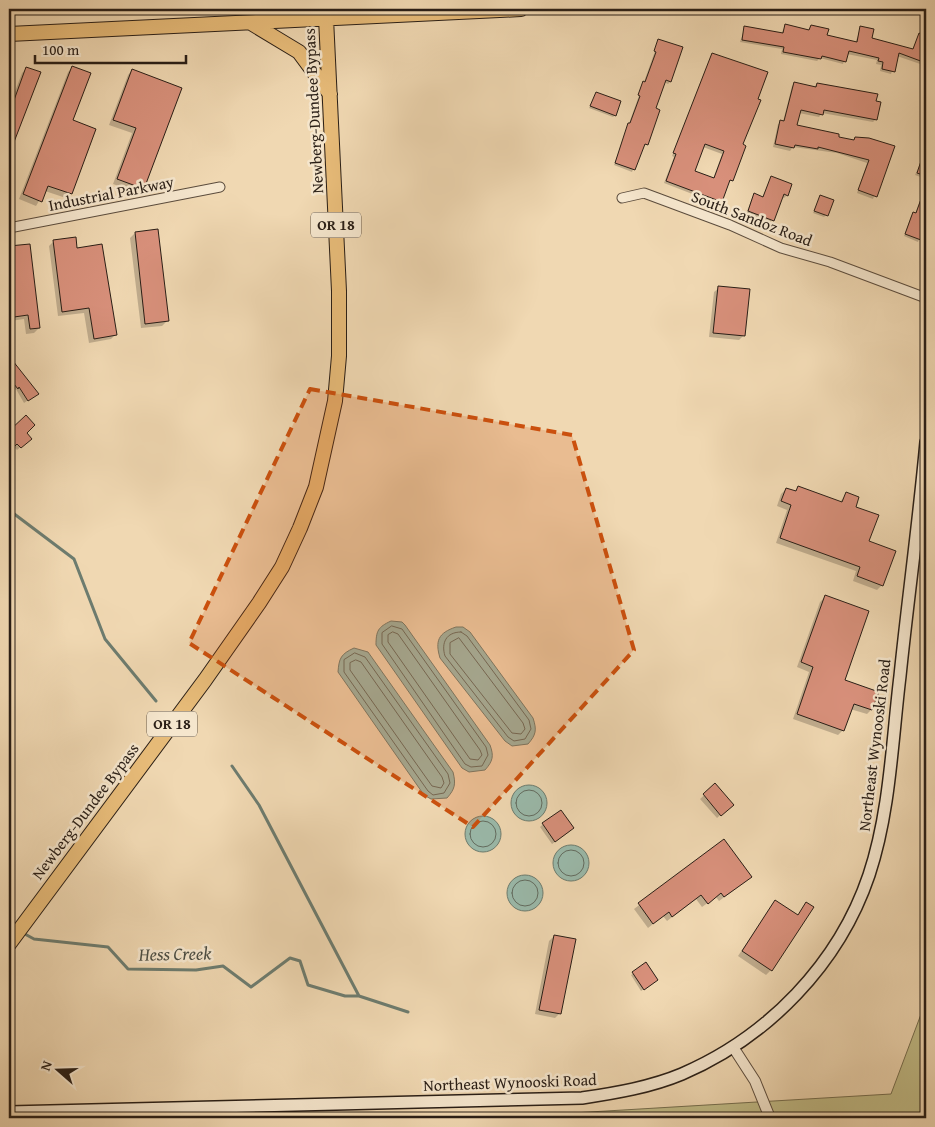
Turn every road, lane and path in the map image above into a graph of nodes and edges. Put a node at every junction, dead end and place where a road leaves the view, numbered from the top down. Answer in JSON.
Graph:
{"nodes":[{"id":1,"x":521,"y":9,"type":"edge"},
{"id":2,"x":326,"y":18,"type":"junction"},
{"id":3,"x":250,"y":23,"type":"junction"},
{"id":4,"x":9,"y":34,"type":"edge"},
{"id":5,"x":330,"y":94,"type":"junction"},
{"id":6,"x":220,"y":187,"type":"dead end"},
{"id":7,"x":622,"y":198,"type":"dead end"},
{"id":8,"x":9,"y":228,"type":"edge"},
{"id":9,"x":926,"y":298,"type":"edge"},
{"id":10,"x":926,"y":442,"type":"edge"},
{"id":11,"x":9,"y":944,"type":"edge"},
{"id":12,"x":734,"y":1047,"type":"junction"},
{"id":13,"x":9,"y":1112,"type":"edge"},
{"id":14,"x":770,"y":1118,"type":"edge"}],
"edges":[{"from":1,"to":2,"type":"highway"},
{"from":2,"to":3,"type":"highway"},
{"from":2,"to":5,"type":"highway","name":"Newberg-Dundee Bypass","number":"OR 18"},
{"from":3,"to":4,"type":"highway"},
{"from":3,"to":5,"type":"highway"},
{"from":5,"to":11,"type":"highway","name":"Newberg-Dundee Bypass","number":"OR 18"},
{"from":6,"to":8,"type":"street","name":"Industrial Parkway"},
{"from":7,"to":9,"type":"street","name":"South Sandoz Road"},
{"from":10,"to":12,"type":"main road","name":"Northeast Wynooski Road"},
{"from":12,"to":13,"type":"main road","name":"Northeast Wynooski Road"},
{"from":12,"to":14,"type":"street"}]}
